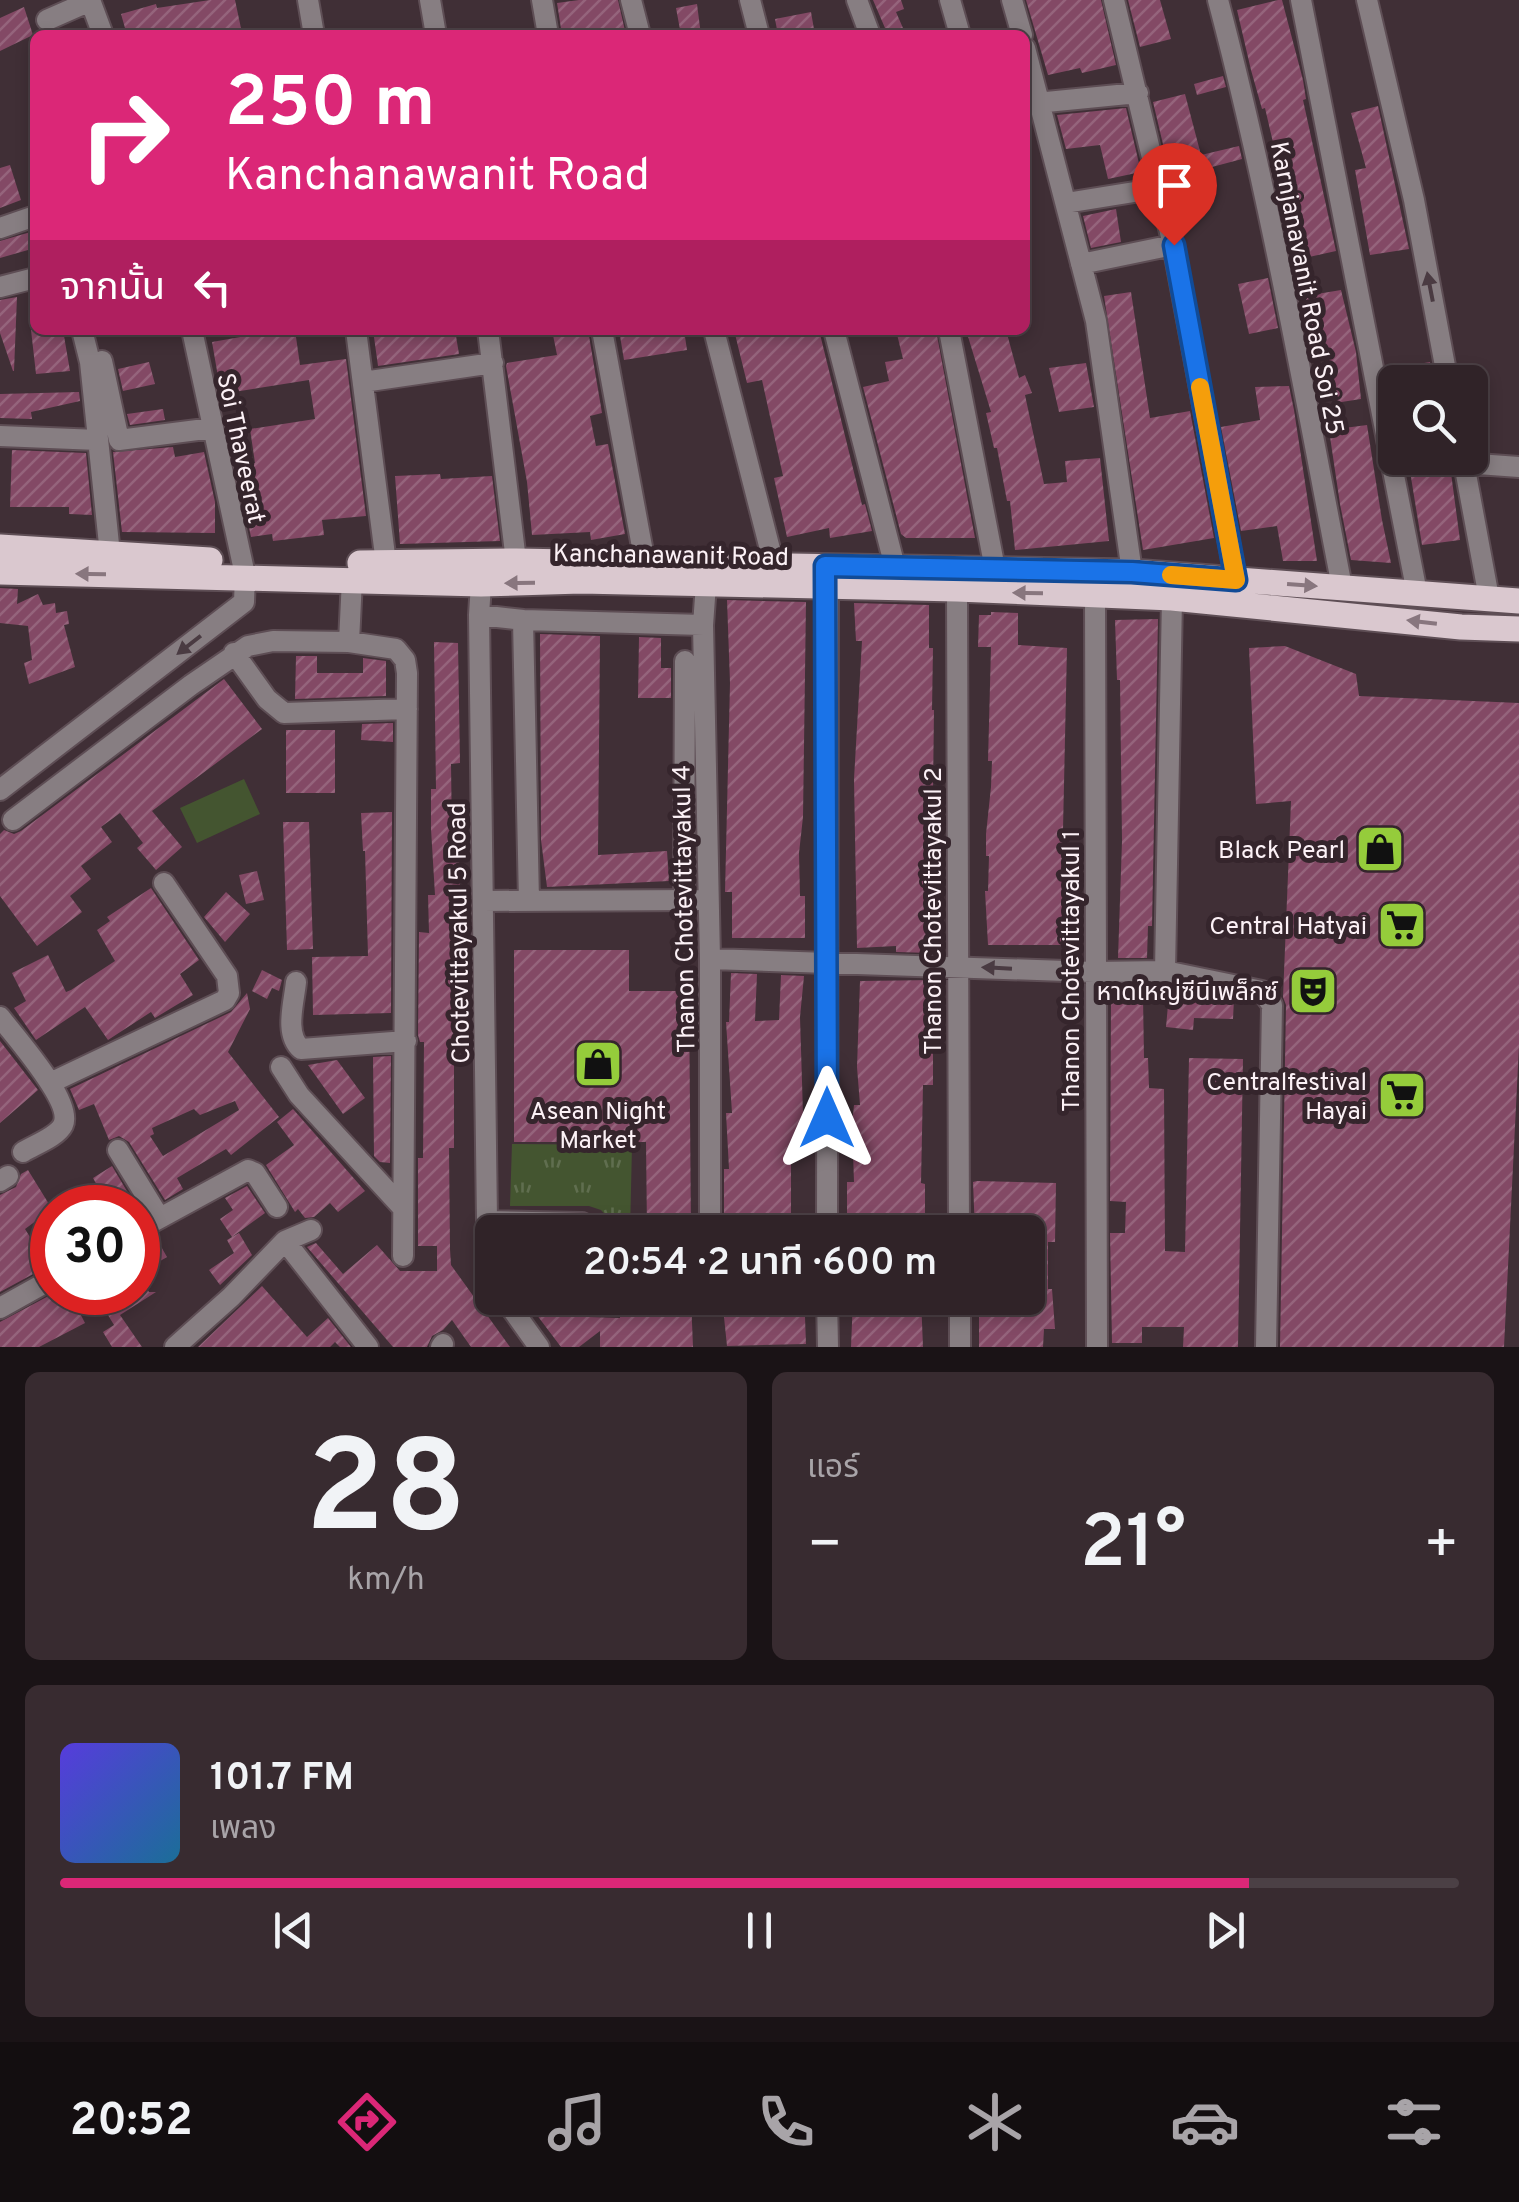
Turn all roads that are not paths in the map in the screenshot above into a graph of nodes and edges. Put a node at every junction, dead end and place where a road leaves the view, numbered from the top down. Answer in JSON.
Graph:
{"nodes":[{"id":1,"x":90,"y":0,"type":"edge"},
{"id":2,"x":308,"y":0,"type":"edge"},
{"id":3,"x":430,"y":0,"type":"edge"},
{"id":4,"x":542,"y":0,"type":"edge"},
{"id":5,"x":631,"y":0,"type":"edge"},
{"id":6,"x":750,"y":0,"type":"edge"},
{"id":7,"x":857,"y":0,"type":"edge"},
{"id":8,"x":950,"y":0,"type":"edge"},
{"id":9,"x":1012,"y":0,"type":"edge"},
{"id":10,"x":1114,"y":0,"type":"edge"},
{"id":11,"x":1218,"y":0,"type":"edge"},
{"id":12,"x":1301,"y":0,"type":"edge"},
{"id":13,"x":1367,"y":0,"type":"edge"},
{"id":14,"x":47,"y":20,"type":"dead end"},
{"id":15,"x":101,"y":30,"type":"edge"},
{"id":16,"x":313,"y":30,"type":"edge"},
{"id":17,"x":435,"y":30,"type":"edge"},
{"id":18,"x":547,"y":30,"type":"edge"},
{"id":19,"x":639,"y":30,"type":"edge"},
{"id":20,"x":758,"y":30,"type":"edge"},
{"id":21,"x":868,"y":30,"type":"edge"},
{"id":22,"x":959,"y":30,"type":"edge"},
{"id":23,"x":1021,"y":30,"type":"edge"},
{"id":24,"x":1138,"y":93,"type":"junction"},
{"id":25,"x":1032,"y":104,"type":"edge"},
{"id":26,"x":1159,"y":188,"type":"junction"},
{"id":27,"x":1066,"y":202,"type":"junction"},
{"id":28,"x":30,"y":218,"type":"edge"},
{"id":29,"x":0,"y":228,"type":"edge"},
{"id":30,"x":1174,"y":245,"type":"junction"},
{"id":31,"x":1081,"y":264,"type":"junction"},
{"id":32,"x":30,"y":279,"type":"edge"},
{"id":33,"x":0,"y":288,"type":"edge"},
{"id":34,"x":83,"y":335,"type":"edge"},
{"id":35,"x":96,"y":335,"type":"edge"},
{"id":36,"x":193,"y":335,"type":"edge"},
{"id":37,"x":357,"y":335,"type":"edge"},
{"id":38,"x":489,"y":335,"type":"edge"},
{"id":39,"x":603,"y":335,"type":"edge"},
{"id":40,"x":715,"y":335,"type":"edge"},
{"id":41,"x":835,"y":335,"type":"edge"},
{"id":42,"x":950,"y":335,"type":"edge"},
{"id":43,"x":493,"y":364,"type":"junction"},
{"id":44,"x":1445,"y":365,"type":"edge"},
{"id":45,"x":363,"y":382,"type":"junction"},
{"id":46,"x":213,"y":428,"type":"junction"},
{"id":47,"x":0,"y":436,"type":"edge"},
{"id":48,"x":98,"y":440,"type":"junction"},
{"id":49,"x":1488,"y":463,"type":"edge"},
{"id":50,"x":1519,"y":467,"type":"edge"},
{"id":51,"x":1466,"y":475,"type":"edge"},
{"id":52,"x":0,"y":547,"type":"edge"},
{"id":53,"x":110,"y":554,"type":"junction"},
{"id":54,"x":516,"y":561,"type":"junction"},
{"id":55,"x":386,"y":563,"type":"junction"},
{"id":56,"x":645,"y":564,"type":"junction"},
{"id":57,"x":774,"y":565,"type":"junction"},
{"id":58,"x":895,"y":567,"type":"junction"},
{"id":59,"x":243,"y":569,"type":"junction"},
{"id":60,"x":995,"y":569,"type":"junction"},
{"id":61,"x":0,"y":572,"type":"edge"},
{"id":62,"x":1132,"y":572,"type":"junction"},
{"id":63,"x":826,"y":576,"type":"junction"},
{"id":64,"x":352,"y":579,"type":"junction"},
{"id":65,"x":958,"y":579,"type":"junction"},
{"id":66,"x":1236,"y":580,"type":"junction"},
{"id":67,"x":481,"y":584,"type":"junction"},
{"id":68,"x":706,"y":584,"type":"junction"},
{"id":69,"x":1342,"y":588,"type":"junction"},
{"id":70,"x":1417,"y":593,"type":"junction"},
{"id":71,"x":1095,"y":594,"type":"junction"},
{"id":72,"x":1172,"y":598,"type":"junction"},
{"id":73,"x":1490,"y":598,"type":"junction"},
{"id":74,"x":1519,"y":600,"type":"edge"},
{"id":75,"x":478,"y":615,"type":"junction"},
{"id":76,"x":523,"y":620,"type":"junction"},
{"id":77,"x":703,"y":625,"type":"junction"},
{"id":78,"x":1519,"y":629,"type":"edge"},
{"id":79,"x":349,"y":642,"type":"junction"},
{"id":80,"x":234,"y":653,"type":"junction"},
{"id":81,"x":685,"y":661,"type":"dead end"},
{"id":82,"x":407,"y":710,"type":"junction"},
{"id":83,"x":0,"y":790,"type":"edge"},
{"id":84,"x":13,"y":820,"type":"dead end"},
{"id":85,"x":164,"y":883,"type":"dead end"},
{"id":86,"x":684,"y":900,"type":"junction"},
{"id":87,"x":708,"y":900,"type":"junction"},
{"id":88,"x":483,"y":901,"type":"junction"},
{"id":89,"x":529,"y":901,"type":"junction"},
{"id":90,"x":710,"y":960,"type":"junction"},
{"id":91,"x":828,"y":964,"type":"junction"},
{"id":92,"x":956,"y":966,"type":"junction"},
{"id":93,"x":1165,"y":971,"type":"junction"},
{"id":94,"x":1094,"y":972,"type":"junction"},
{"id":95,"x":296,"y":982,"type":"dead end"},
{"id":96,"x":0,"y":1017,"type":"edge"},
{"id":97,"x":406,"y":1041,"type":"junction"},
{"id":98,"x":281,"y":1068,"type":"dead end"},
{"id":99,"x":50,"y":1084,"type":"junction"},
{"id":100,"x":118,"y":1150,"type":"dead end"},
{"id":101,"x":23,"y":1152,"type":"dead end"},
{"id":102,"x":139,"y":1185,"type":"edge"},
{"id":103,"x":277,"y":1207,"type":"dead end"},
{"id":104,"x":402,"y":1207,"type":"junction"},
{"id":105,"x":486,"y":1215,"type":"edge"},
{"id":106,"x":710,"y":1215,"type":"edge"},
{"id":107,"x":826,"y":1215,"type":"edge"},
{"id":108,"x":959,"y":1215,"type":"edge"},
{"id":109,"x":160,"y":1216,"type":"edge"},
{"id":110,"x":311,"y":1230,"type":"dead end"},
{"id":111,"x":284,"y":1242,"type":"junction"},
{"id":112,"x":404,"y":1256,"type":"dead end"},
{"id":113,"x":30,"y":1292,"type":"edge"},
{"id":114,"x":0,"y":1308,"type":"edge"},
{"id":115,"x":516,"y":1315,"type":"edge"},
{"id":116,"x":827,"y":1315,"type":"edge"},
{"id":117,"x":960,"y":1315,"type":"edge"},
{"id":118,"x":174,"y":1347,"type":"edge"},
{"id":119,"x":368,"y":1347,"type":"edge"},
{"id":120,"x":539,"y":1347,"type":"edge"},
{"id":121,"x":828,"y":1347,"type":"edge"},
{"id":122,"x":960,"y":1347,"type":"edge"},
{"id":123,"x":1098,"y":1347,"type":"edge"},
{"id":124,"x":1266,"y":1347,"type":"edge"}],
"edges":[{"from":1,"to":14,"type":"street"},
{"from":1,"to":15,"type":"street"},
{"from":2,"to":16,"type":"street"},
{"from":3,"to":17,"type":"street"},
{"from":4,"to":18,"type":"street"},
{"from":5,"to":19,"type":"street"},
{"from":6,"to":20,"type":"street"},
{"from":7,"to":21,"type":"street"},
{"from":8,"to":22,"type":"street"},
{"from":9,"to":23,"type":"street"},
{"from":10,"to":24,"type":"street"},
{"from":11,"to":69,"type":"street","name":"Karnjanavanit Road Soi 25"},
{"from":12,"to":70,"type":"street"},
{"from":44,"to":13,"type":"street","one_way":true},
{"from":24,"to":25,"type":"street"},
{"from":24,"to":26,"type":"street"},
{"from":25,"to":27,"type":"street"},
{"from":26,"to":27,"type":"street"},
{"from":26,"to":30,"type":"street"},
{"from":27,"to":31,"type":"street"},
{"from":28,"to":29,"type":"street"},
{"from":30,"to":31,"type":"street"},
{"from":30,"to":66,"type":"street"},
{"from":31,"to":62,"type":"street"},
{"from":32,"to":33,"type":"street"},
{"from":34,"to":48,"type":"street"},
{"from":35,"to":46,"type":"street"},
{"from":36,"to":46,"type":"street","name":"Soi Thaveerat"},
{"from":37,"to":45,"type":"street"},
{"from":38,"to":43,"type":"street"},
{"from":39,"to":56,"type":"street"},
{"from":40,"to":57,"type":"street"},
{"from":41,"to":58,"type":"street"},
{"from":42,"to":60,"type":"street"},
{"from":43,"to":45,"type":"street"},
{"from":43,"to":54,"type":"street"},
{"from":45,"to":55,"type":"street"},
{"from":46,"to":59,"type":"street","name":"Soi Thaveerat"},
{"from":47,"to":48,"type":"street"},
{"from":48,"to":53,"type":"street"},
{"from":49,"to":50,"type":"street"},
{"from":51,"to":73,"type":"street"},
{"from":52,"to":53,"type":"main road","name":"Kanchanawanit Road"},
{"from":53,"to":59,"type":"main road","name":"Kanchanawanit Road"},
{"from":54,"to":55,"type":"main road","name":"Kanchanawanit Road"},
{"from":54,"to":56,"type":"main road","name":"Kanchanawanit Road"},
{"from":55,"to":59,"type":"main road","name":"Kanchanawanit Road"},
{"from":56,"to":57,"type":"main road","name":"Kanchanawanit Road"},
{"from":57,"to":63,"type":"main road","name":"Kanchanawanit Road"},
{"from":58,"to":63,"type":"main road","name":"Kanchanawanit Road"},
{"from":58,"to":65,"type":"main road","name":"Kanchanawanit Road"},
{"from":59,"to":61,"type":"main road","name":"Kanchanawanit Road","one_way":true},
{"from":59,"to":64,"type":"main road","name":"Kanchanawanit Road"},
{"from":59,"to":83,"type":"street","one_way":true},
{"from":60,"to":62,"type":"main road","name":"Kanchanawanit Road"},
{"from":60,"to":65,"type":"main road","name":"Kanchanawanit Road"},
{"from":62,"to":66,"type":"main road","name":"Kanchanawanit Road"},
{"from":63,"to":65,"type":"main road","name":"Kanchanawanit Road"},
{"from":63,"to":68,"type":"main road","name":"Kanchanawanit Road"},
{"from":63,"to":91,"type":"street"},
{"from":64,"to":67,"type":"main road","name":"Kanchanawanit Road"},
{"from":64,"to":79,"type":"street"},
{"from":71,"to":65,"type":"main road","name":"Kanchanawanit Road","one_way":true},
{"from":65,"to":92,"type":"street","name":"Thanon Chotevittayakul 2"},
{"from":66,"to":69,"type":"main road","name":"Kanchanawanit Road","one_way":true},
{"from":68,"to":67,"type":"main road","name":"Kanchanawanit Road","one_way":true},
{"from":67,"to":75,"type":"street","name":"Chotevittayakul 5 Road"},
{"from":68,"to":77,"type":"street","name":"Thanon Chotevittayakul 4"},
{"from":69,"to":70,"type":"main road","name":"Kanchanawanit Road"},
{"from":70,"to":73,"type":"main road","name":"Kanchanawanit Road"},
{"from":71,"to":72,"type":"main road","name":"Kanchanawanit Road"},
{"from":71,"to":94,"type":"street","name":"Thanon Chotevittayakul 1"},
{"from":78,"to":72,"type":"main road","name":"Kanchanawanit Road","one_way":true},
{"from":72,"to":93,"type":"street"},
{"from":73,"to":74,"type":"main road","name":"Kanchanawanit Road"},
{"from":75,"to":76,"type":"street"},
{"from":75,"to":88,"type":"street","name":"Chotevittayakul 5 Road"},
{"from":76,"to":77,"type":"street"},
{"from":76,"to":89,"type":"street"},
{"from":77,"to":87,"type":"street","name":"Thanon Chotevittayakul 4"},
{"from":79,"to":80,"type":"street"},
{"from":79,"to":82,"type":"street"},
{"from":80,"to":82,"type":"street"},
{"from":80,"to":84,"type":"street"},
{"from":81,"to":86,"type":"street"},
{"from":82,"to":97,"type":"street"},
{"from":85,"to":99,"type":"street"},
{"from":86,"to":87,"type":"street"},
{"from":86,"to":89,"type":"street"},
{"from":87,"to":90,"type":"street","name":"Thanon Chotevittayakul 4"},
{"from":88,"to":89,"type":"street"},
{"from":88,"to":105,"type":"street","name":"Chotevittayakul 5 Road"},
{"from":90,"to":91,"type":"street"},
{"from":90,"to":106,"type":"street","name":"Thanon Chotevittayakul 4"},
{"from":91,"to":92,"type":"street"},
{"from":91,"to":107,"type":"street"},
{"from":94,"to":92,"type":"street","one_way":true},
{"from":92,"to":108,"type":"street","name":"Thanon Chotevittayakul 2"},
{"from":93,"to":94,"type":"street"},
{"from":93,"to":124,"type":"street"},
{"from":94,"to":123,"type":"street","name":"Thanon Chotevittayakul 1"},
{"from":95,"to":97,"type":"street"},
{"from":96,"to":99,"type":"street"},
{"from":97,"to":104,"type":"street"},
{"from":98,"to":104,"type":"street"},
{"from":99,"to":101,"type":"street"},
{"from":100,"to":102,"type":"street"},
{"from":103,"to":109,"type":"street"},
{"from":104,"to":112,"type":"street"},
{"from":110,"to":111,"type":"street"},
{"from":111,"to":118,"type":"street"},
{"from":111,"to":119,"type":"street"},
{"from":113,"to":114,"type":"street"},
{"from":115,"to":120,"type":"street"},
{"from":116,"to":121,"type":"street"},
{"from":117,"to":122,"type":"street"}]}
